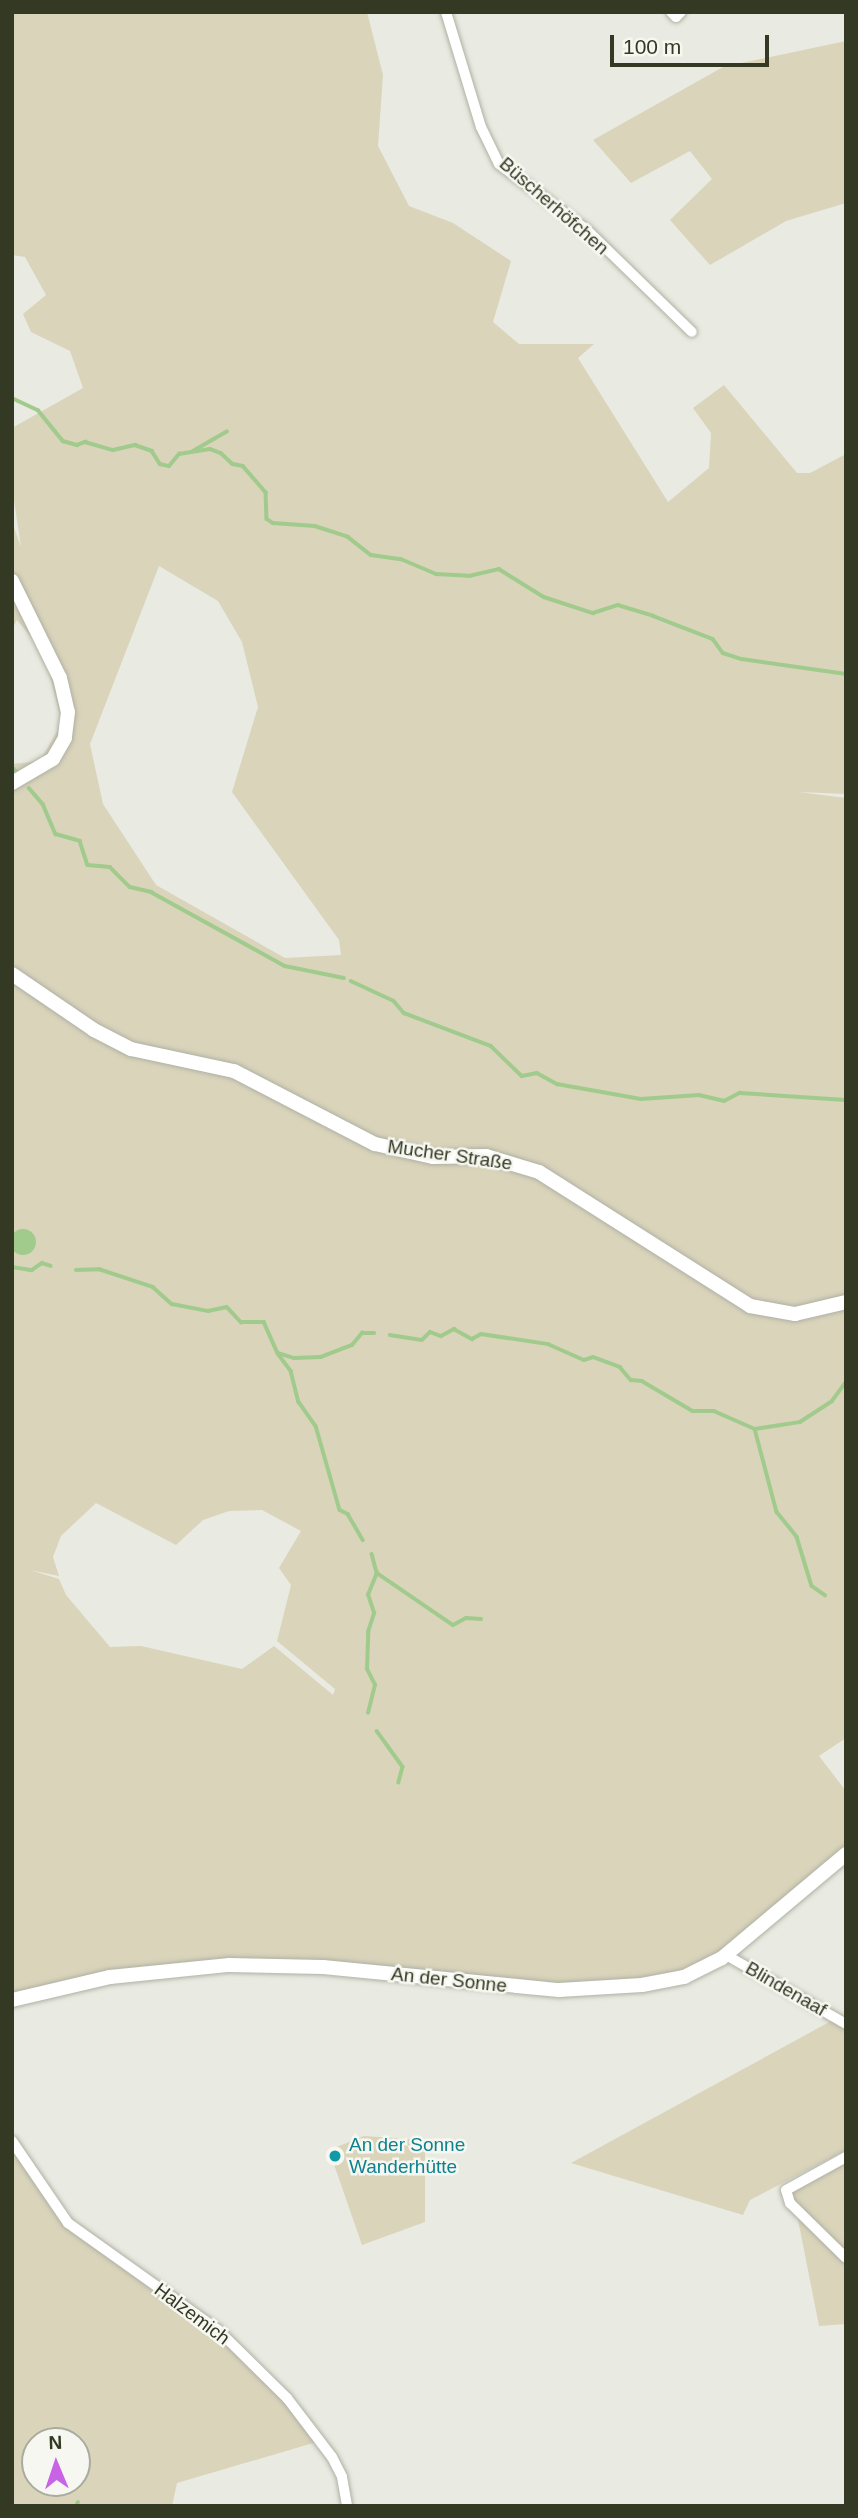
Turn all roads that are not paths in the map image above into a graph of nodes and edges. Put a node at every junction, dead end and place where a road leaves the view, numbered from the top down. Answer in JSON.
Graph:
{"nodes":[{"id":1,"x":446,"y":12,"type":"edge"},
{"id":2,"x":671,"y":12,"type":"edge"},
{"id":3,"x":681,"y":12,"type":"edge"},
{"id":4,"x":692,"y":332,"type":"dead end"},
{"id":5,"x":12,"y":581,"type":"edge"},
{"id":6,"x":12,"y":783,"type":"edge"},
{"id":7,"x":12,"y":974,"type":"edge"},
{"id":8,"x":846,"y":1302,"type":"edge"},
{"id":9,"x":846,"y":1854,"type":"edge"},
{"id":10,"x":726,"y":1955,"type":"junction"},
{"id":11,"x":12,"y":2000,"type":"edge"},
{"id":12,"x":846,"y":2024,"type":"edge"},
{"id":13,"x":12,"y":2141,"type":"edge"},
{"id":14,"x":846,"y":2157,"type":"edge"},
{"id":15,"x":846,"y":2258,"type":"edge"},
{"id":16,"x":347,"y":2506,"type":"edge"}],
"edges":[{"from":1,"to":4,"type":"street","name":"Büscherhöfchen"},
{"from":2,"to":3,"type":"street"},
{"from":5,"to":6,"type":"main road"},
{"from":7,"to":8,"type":"main road","name":"Mucher Straße"},
{"from":9,"to":10,"type":"main road","name":"An der Sonne"},
{"from":10,"to":11,"type":"main road","name":"An der Sonne"},
{"from":10,"to":12,"type":"street","name":"Blindenaaf"},
{"from":13,"to":16,"type":"street","name":"Halzemich"},
{"from":14,"to":15,"type":"street"}]}
